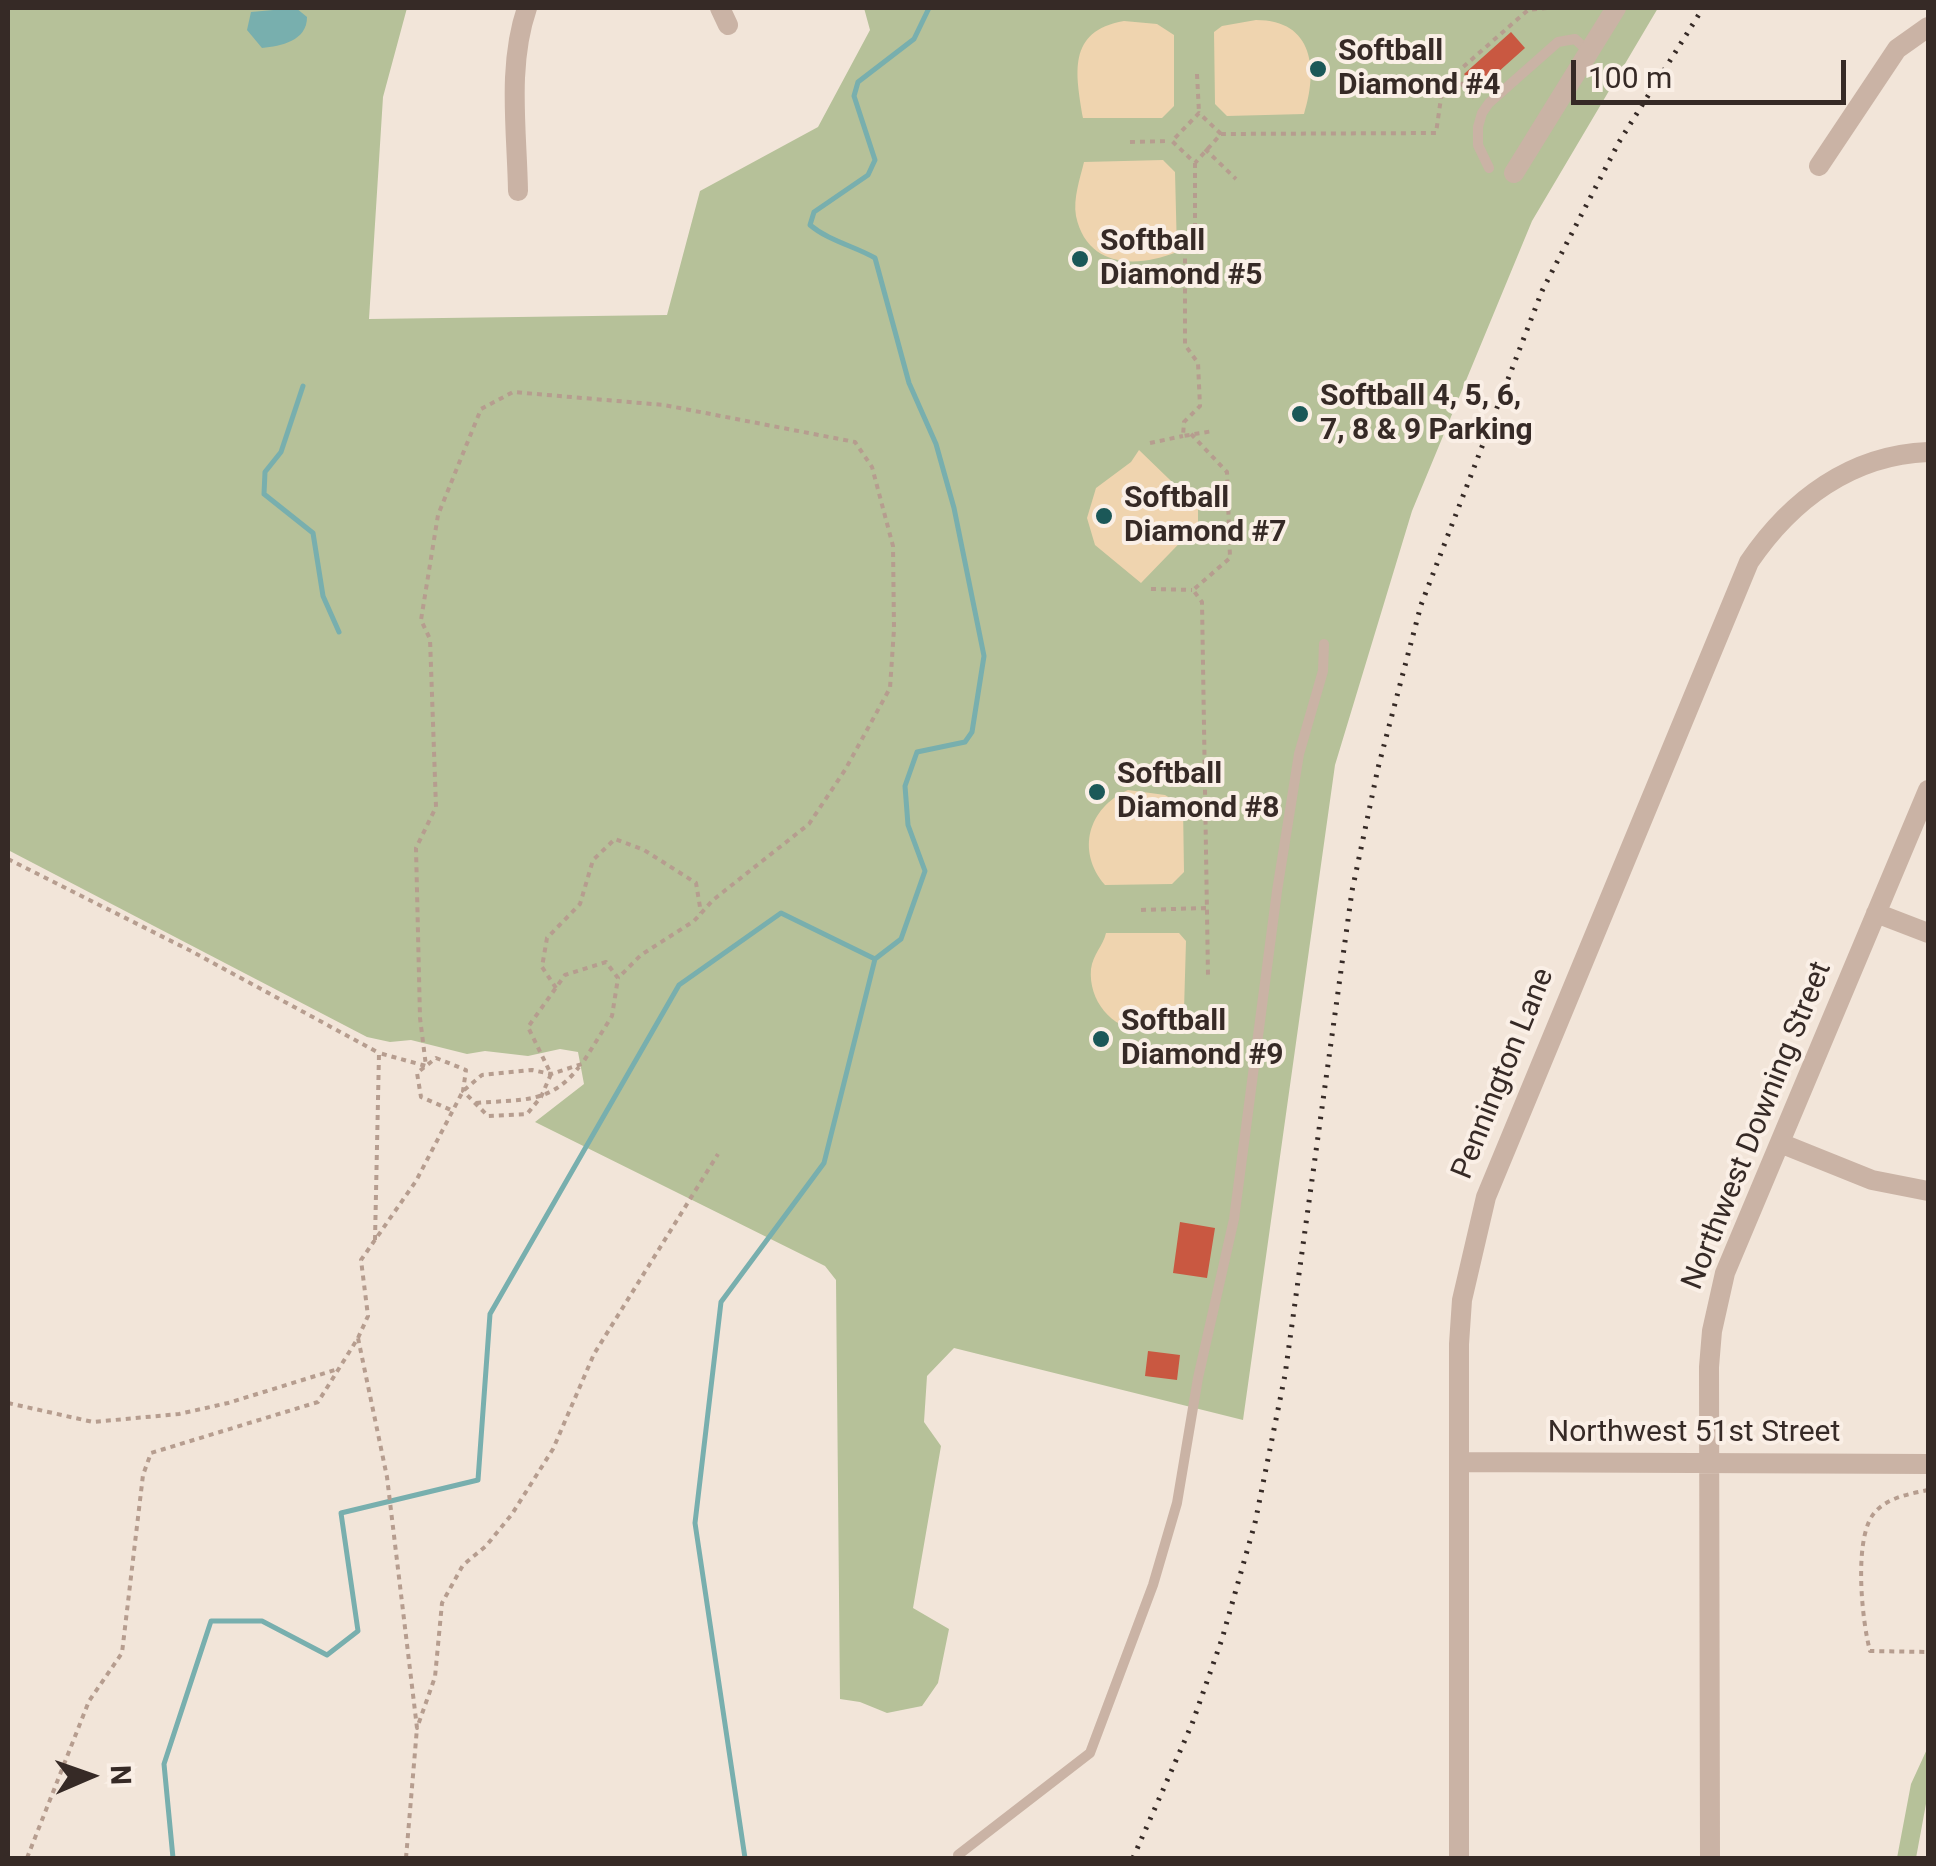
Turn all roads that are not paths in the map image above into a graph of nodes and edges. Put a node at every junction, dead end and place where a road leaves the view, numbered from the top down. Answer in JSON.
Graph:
{"nodes":[{"id":1,"x":527,"y":8,"type":"edge"},
{"id":2,"x":1616,"y":8,"type":"edge"},
{"id":3,"x":1928,"y":27,"type":"edge"},
{"id":4,"x":1589,"y":52,"type":"junction"},
{"id":5,"x":1819,"y":166,"type":"dead end"},
{"id":6,"x":1489,"y":168,"type":"dead end"},
{"id":7,"x":1514,"y":173,"type":"dead end"},
{"id":8,"x":518,"y":191,"type":"dead end"},
{"id":9,"x":1928,"y":452,"type":"edge"},
{"id":10,"x":1324,"y":644,"type":"dead end"},
{"id":11,"x":1928,"y":790,"type":"edge"},
{"id":12,"x":1876,"y":913,"type":"junction"},
{"id":13,"x":1928,"y":933,"type":"edge"},
{"id":14,"x":1780,"y":1143,"type":"junction"},
{"id":15,"x":1928,"y":1191,"type":"edge"},
{"id":16,"x":1459,"y":1462,"type":"junction"},
{"id":17,"x":1710,"y":1462,"type":"junction"},
{"id":18,"x":1928,"y":1464,"type":"edge"},
{"id":19,"x":958,"y":1855,"type":"dead end"},
{"id":20,"x":1459,"y":1858,"type":"edge"},
{"id":21,"x":1710,"y":1858,"type":"edge"}],
"edges":[{"from":1,"to":8,"type":"street"},
{"from":2,"to":4,"type":"street"},
{"from":3,"to":5,"type":"street"},
{"from":4,"to":6,"type":"lane"},
{"from":4,"to":7,"type":"street"},
{"from":9,"to":16,"type":"street","name":"Pennington Lane"},
{"from":10,"to":19,"type":"lane"},
{"from":11,"to":12,"type":"street","name":"Northwest Downing Street"},
{"from":12,"to":13,"type":"street"},
{"from":12,"to":14,"type":"street","name":"Northwest Downing Street"},
{"from":14,"to":15,"type":"street"},
{"from":14,"to":17,"type":"street","name":"Northwest Downing Street"},
{"from":16,"to":17,"type":"street","name":"Northwest 51st Street"},
{"from":16,"to":20,"type":"street","name":"Pennington Lane"},
{"from":17,"to":18,"type":"street","name":"Northwest 51st Street"},
{"from":17,"to":21,"type":"street","name":"Northwest Downing Street"}]}
